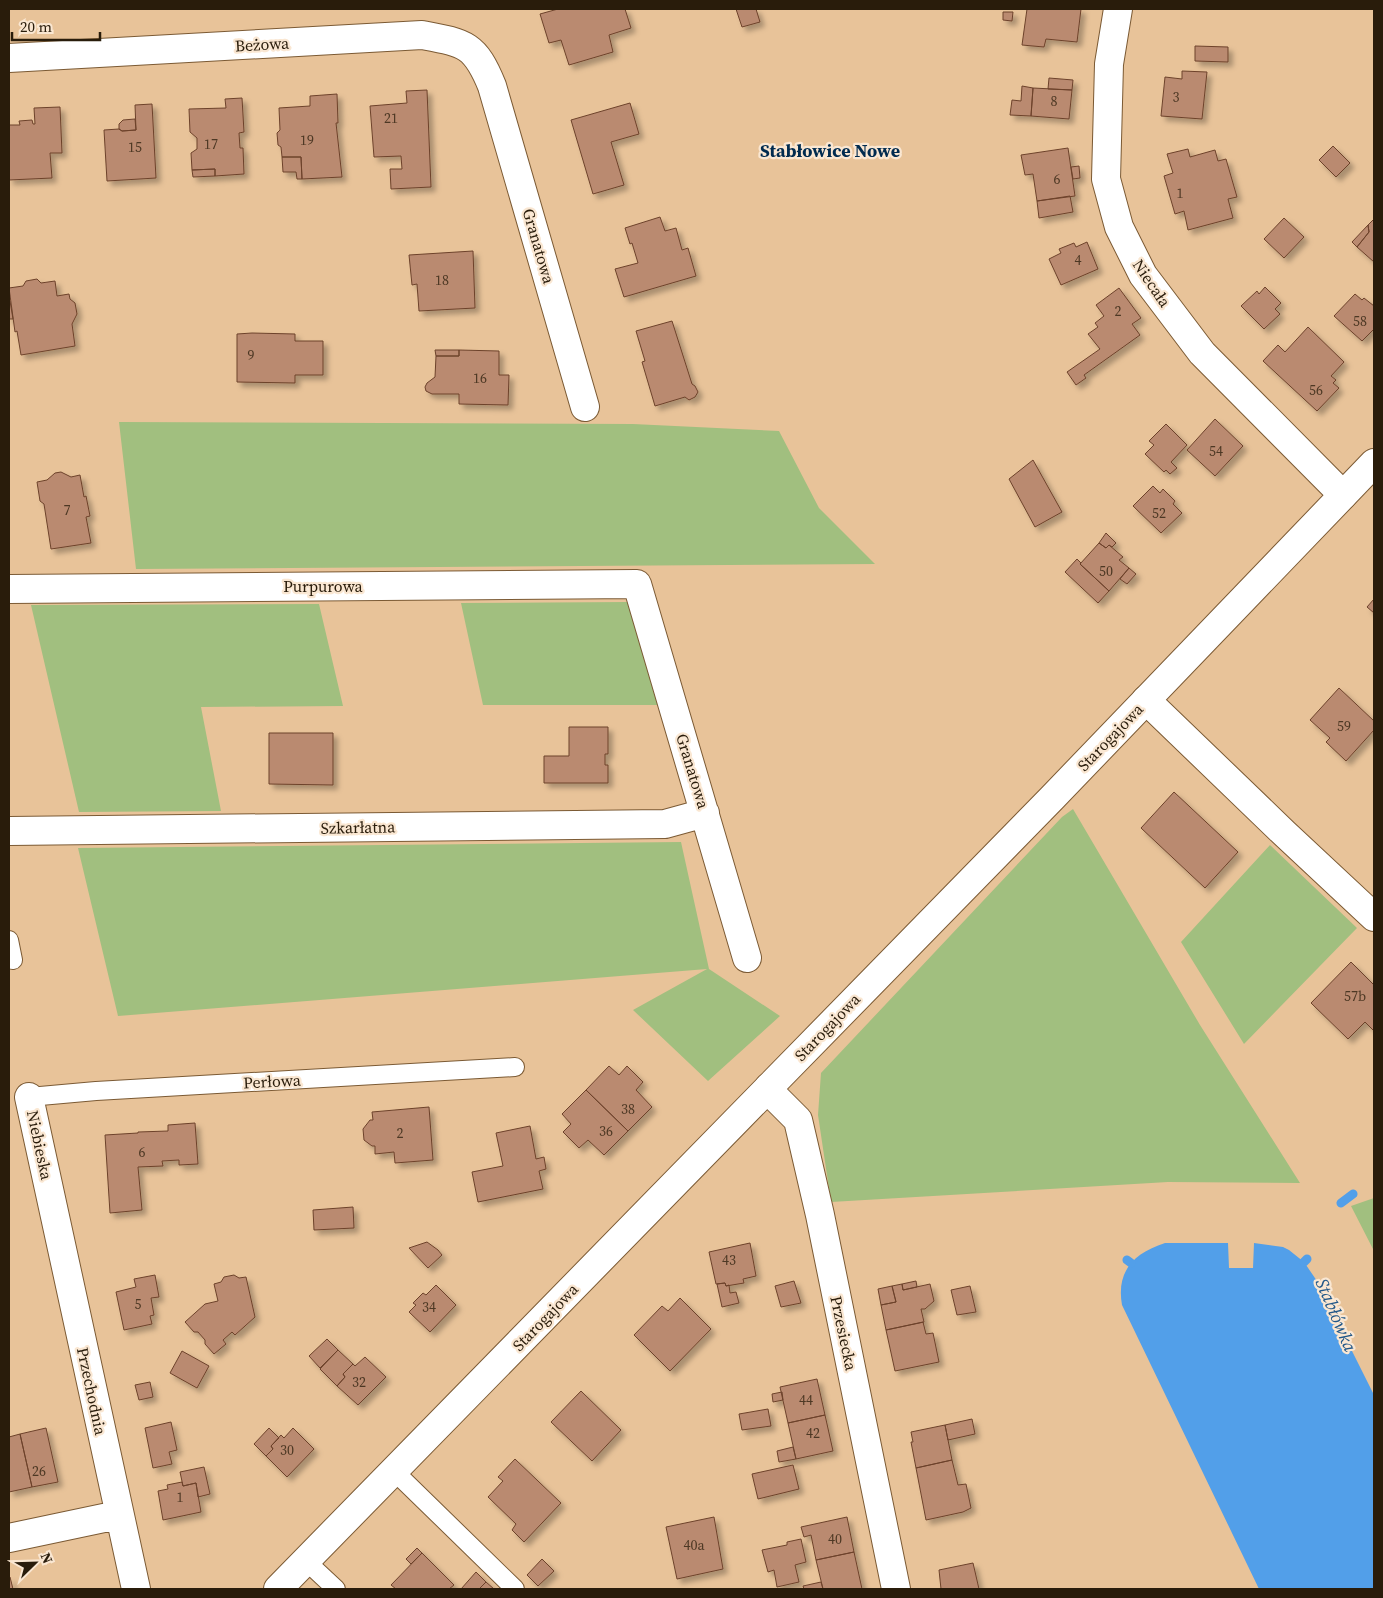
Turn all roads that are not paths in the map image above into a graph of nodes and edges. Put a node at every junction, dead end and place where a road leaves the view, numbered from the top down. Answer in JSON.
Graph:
{"nodes":[{"id":1,"x":1118,"y":9,"type":"edge"},
{"id":2,"x":9,"y":58,"type":"edge"},
{"id":3,"x":492,"y":86,"type":"joint"},
{"id":4,"x":585,"y":407,"type":"dead end"},
{"id":5,"x":1374,"y":463,"type":"edge"},
{"id":6,"x":1342,"y":495,"type":"junction"},
{"id":7,"x":637,"y":584,"type":"joint"},
{"id":8,"x":9,"y":589,"type":"edge"},
{"id":9,"x":1146,"y":700,"type":"junction"},
{"id":10,"x":705,"y":813,"type":"junction"},
{"id":11,"x":9,"y":831,"type":"edge"},
{"id":12,"x":1374,"y":917,"type":"edge"},
{"id":13,"x":9,"y":940,"type":"edge"},
{"id":14,"x":747,"y":958,"type":"dead end"},
{"id":15,"x":13,"y":960,"type":"dead end"},
{"id":16,"x":515,"y":1067,"type":"dead end"},
{"id":17,"x":769,"y":1087,"type":"junction"},
{"id":18,"x":29,"y":1097,"type":"joint"},
{"id":19,"x":50,"y":1193,"type":"joint"},
{"id":20,"x":394,"y":1471,"type":"junction"},
{"id":21,"x":118,"y":1514,"type":"junction"},
{"id":22,"x":9,"y":1538,"type":"edge"},
{"id":23,"x":306,"y":1561,"type":"junction"},
{"id":24,"x":136,"y":1589,"type":"edge"},
{"id":25,"x":278,"y":1589,"type":"edge"},
{"id":26,"x":336,"y":1589,"type":"edge"},
{"id":27,"x":515,"y":1589,"type":"edge"},
{"id":28,"x":896,"y":1589,"type":"edge"}],
"edges":[{"from":1,"to":6,"type":"street","name":"Niecała"},
{"from":2,"to":3,"type":"street","name":"Beżowa"},
{"from":3,"to":4,"type":"street","name":"Granatowa"},
{"from":5,"to":6,"type":"street","name":"Starogajowa"},
{"from":6,"to":9,"type":"street","name":"Starogajowa"},
{"from":7,"to":8,"type":"street","name":"Purpurowa"},
{"from":7,"to":10,"type":"street","name":"Granatowa"},
{"from":9,"to":12,"type":"street"},
{"from":9,"to":17,"type":"street","name":"Starogajowa"},
{"from":10,"to":11,"type":"street","name":"Szkarłatna"},
{"from":10,"to":14,"type":"street","name":"Granatowa"},
{"from":13,"to":15,"type":"lane"},
{"from":16,"to":18,"type":"lane","name":"Perłowa"},
{"from":17,"to":20,"type":"street","name":"Starogajowa"},
{"from":17,"to":28,"type":"street","name":"Przesiecka"},
{"from":18,"to":19,"type":"street","name":"Niebieska"},
{"from":19,"to":21,"type":"street","name":"Przechodnia"},
{"from":20,"to":23,"type":"street","name":"Starogajowa"},
{"from":20,"to":27,"type":"lane"},
{"from":21,"to":22,"type":"street"},
{"from":21,"to":24,"type":"street","name":"Przechodnia"},
{"from":23,"to":25,"type":"street","name":"Starogajowa"},
{"from":23,"to":26,"type":"lane"}]}
